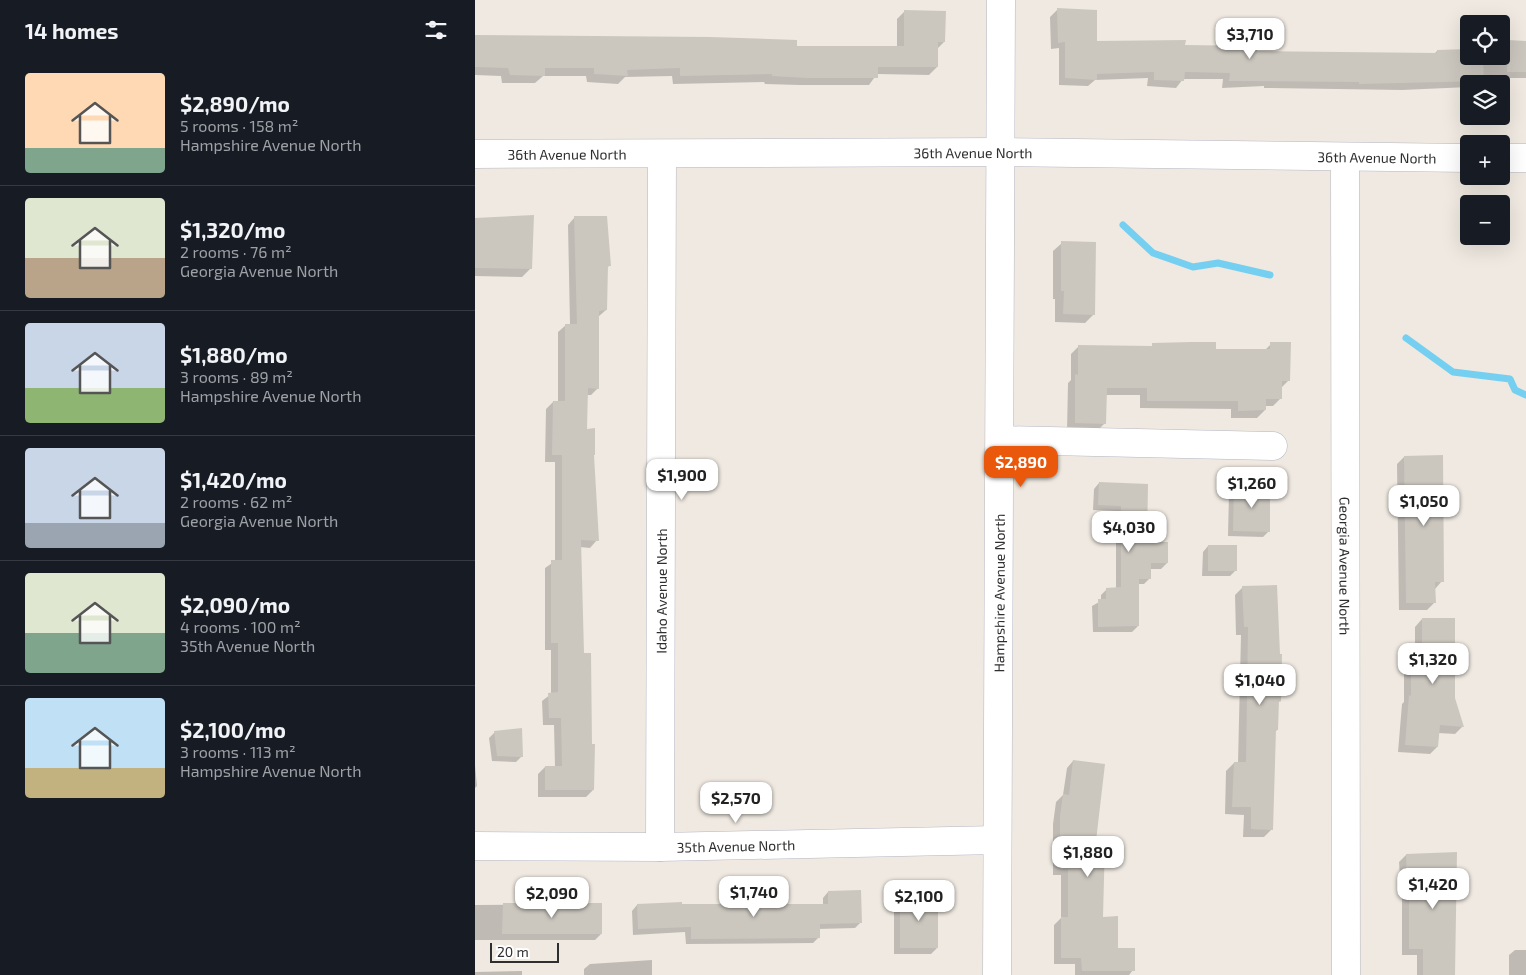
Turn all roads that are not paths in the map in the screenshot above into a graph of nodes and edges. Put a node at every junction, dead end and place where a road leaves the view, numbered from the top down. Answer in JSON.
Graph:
{"nodes":[{"id":1,"x":1001,"y":0,"type":"edge"},
{"id":2,"x":1001,"y":152,"type":"junction"},
{"id":3,"x":475,"y":154,"type":"edge"},
{"id":4,"x":662,"y":155,"type":"junction"},
{"id":5,"x":1345,"y":157,"type":"junction"},
{"id":6,"x":1460,"y":158,"type":"edge"},
{"id":7,"x":1510,"y":158,"type":"edge"},
{"id":8,"x":1526,"y":158,"type":"edge"},
{"id":9,"x":1000,"y":440,"type":"junction"},
{"id":10,"x":1273,"y":446,"type":"dead end"},
{"id":11,"x":997,"y":840,"type":"junction"},
{"id":12,"x":475,"y":846,"type":"edge"},
{"id":13,"x":660,"y":847,"type":"junction"},
{"id":14,"x":997,"y":975,"type":"edge"},
{"id":15,"x":1346,"y":975,"type":"edge"}],
"edges":[{"from":1,"to":2,"type":"street","name":"Hampshire Avenue North"},
{"from":2,"to":4,"type":"street","name":"36th Avenue North"},
{"from":2,"to":5,"type":"street","name":"36th Avenue North"},
{"from":2,"to":9,"type":"street","name":"Hampshire Avenue North"},
{"from":3,"to":4,"type":"street","name":"36th Avenue North"},
{"from":4,"to":13,"type":"street","name":"Idaho Avenue North"},
{"from":5,"to":6,"type":"street","name":"36th Avenue North"},
{"from":5,"to":15,"type":"street","name":"Georgia Avenue North"},
{"from":7,"to":8,"type":"street"},
{"from":9,"to":10,"type":"street"},
{"from":9,"to":11,"type":"street","name":"Hampshire Avenue North"},
{"from":11,"to":13,"type":"street","name":"35th Avenue North"},
{"from":11,"to":14,"type":"street","name":"Hampshire Avenue North"},
{"from":12,"to":13,"type":"street","name":"35th Avenue North"}]}
